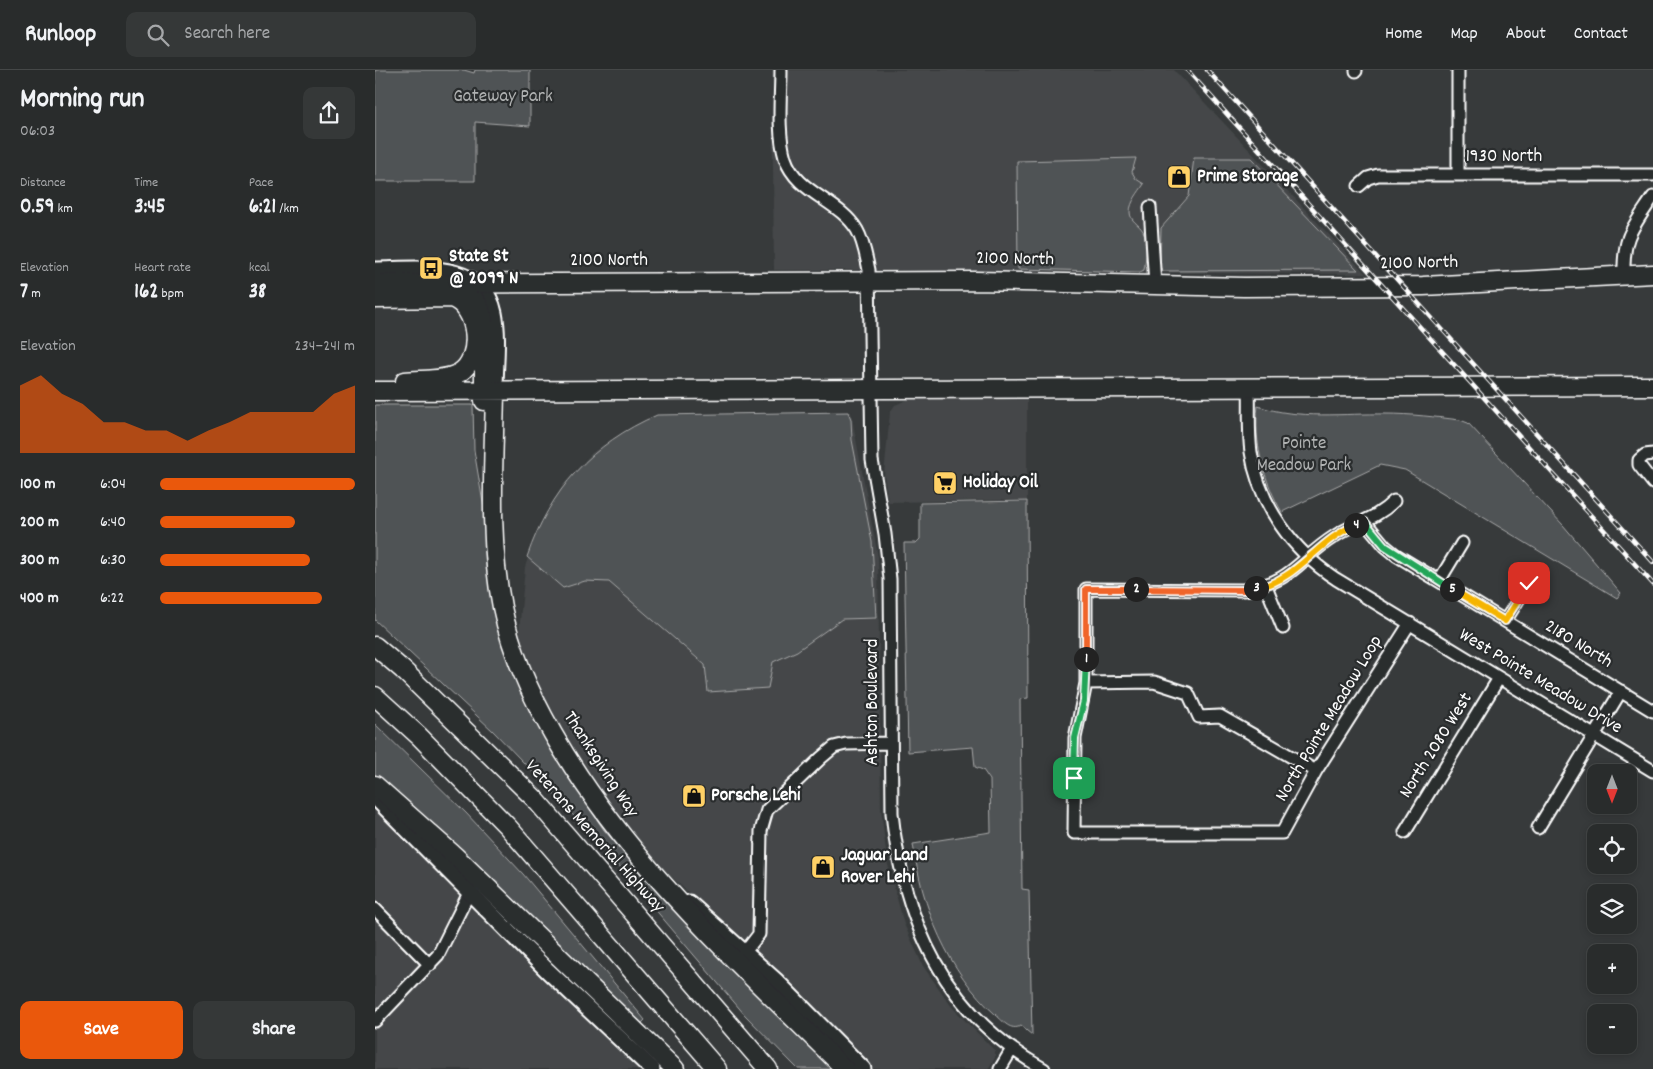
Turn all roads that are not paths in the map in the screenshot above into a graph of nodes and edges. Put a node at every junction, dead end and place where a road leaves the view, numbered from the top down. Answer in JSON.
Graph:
{"nodes":[{"id":1,"x":781,"y":70,"type":"edge"},
{"id":2,"x":1458,"y":70,"type":"edge"},
{"id":3,"x":1459,"y":174,"type":"junction"},
{"id":4,"x":1653,"y":175,"type":"edge"},
{"id":5,"x":1359,"y":186,"type":"dead end"},
{"id":6,"x":1653,"y":197,"type":"edge"},
{"id":7,"x":1150,"y":206,"type":"dead end"},
{"id":8,"x":375,"y":270,"type":"edge"},
{"id":9,"x":1653,"y":274,"type":"edge"},
{"id":10,"x":1624,"y":276,"type":"junction"},
{"id":11,"x":446,"y":279,"type":"junction"},
{"id":12,"x":671,"y":281,"type":"junction"},
{"id":13,"x":869,"y":281,"type":"junction"},
{"id":14,"x":476,"y":283,"type":"junction"},
{"id":15,"x":375,"y":284,"type":"edge"},
{"id":16,"x":1155,"y":285,"type":"junction"},
{"id":17,"x":375,"y":291,"type":"edge"},
{"id":18,"x":375,"y":299,"type":"edge"},
{"id":19,"x":375,"y":383,"type":"edge"},
{"id":20,"x":1653,"y":386,"type":"edge"},
{"id":21,"x":1249,"y":387,"type":"junction"},
{"id":22,"x":871,"y":389,"type":"junction"},
{"id":23,"x":490,"y":390,"type":"junction"},
{"id":24,"x":375,"y":391,"type":"edge"},
{"id":25,"x":1653,"y":454,"type":"edge"},
{"id":26,"x":1653,"y":483,"type":"edge"},
{"id":27,"x":1394,"y":501,"type":"dead end"},
{"id":28,"x":1365,"y":522,"type":"junction"},
{"id":29,"x":1462,"y":543,"type":"dead end"},
{"id":30,"x":1309,"y":558,"type":"junction"},
{"id":31,"x":1439,"y":581,"type":"junction"},
{"id":32,"x":1529,"y":583,"type":"dead end"},
{"id":33,"x":1265,"y":586,"type":"junction"},
{"id":34,"x":1505,"y":621,"type":"junction"},
{"id":35,"x":1409,"y":623,"type":"junction"},
{"id":36,"x":1283,"y":628,"type":"dead end"},
{"id":37,"x":375,"y":646,"type":"edge"},
{"id":38,"x":1499,"y":678,"type":"junction"},
{"id":39,"x":1086,"y":683,"type":"junction"},
{"id":40,"x":1621,"y":691,"type":"junction"},
{"id":41,"x":375,"y":696,"type":"edge"},
{"id":42,"x":1653,"y":710,"type":"edge"},
{"id":43,"x":1595,"y":736,"type":"junction"},
{"id":44,"x":891,"y":743,"type":"junction"},
{"id":45,"x":1316,"y":771,"type":"junction"},
{"id":46,"x":1653,"y":771,"type":"edge"},
{"id":47,"x":375,"y":785,"type":"edge"},
{"id":48,"x":375,"y":798,"type":"edge"},
{"id":49,"x":1538,"y":828,"type":"dead end"},
{"id":50,"x":1405,"y":832,"type":"dead end"},
{"id":51,"x":619,"y":834,"type":"junction"},
{"id":52,"x":469,"y":893,"type":"junction"},
{"id":53,"x":375,"y":909,"type":"edge"},
{"id":54,"x":745,"y":952,"type":"junction"},
{"id":55,"x":430,"y":965,"type":"junction"},
{"id":56,"x":375,"y":1021,"type":"edge"},
{"id":57,"x":1012,"y":1049,"type":"junction"},
{"id":58,"x":766,"y":1066,"type":"edge"},
{"id":59,"x":652,"y":1069,"type":"edge"},
{"id":60,"x":675,"y":1069,"type":"edge"},
{"id":61,"x":717,"y":1069,"type":"edge"},
{"id":62,"x":845,"y":1069,"type":"edge"},
{"id":63,"x":863,"y":1069,"type":"edge"},
{"id":64,"x":1000,"y":1069,"type":"edge"},
{"id":65,"x":1044,"y":1069,"type":"edge"}],
"edges":[{"from":1,"to":13,"type":"street","name":"Ashton Boulevard"},
{"from":2,"to":3,"type":"street"},
{"from":3,"to":4,"type":"street","name":"1930 North"},
{"from":3,"to":5,"type":"street","name":"1930 North"},
{"from":6,"to":10,"type":"street"},
{"from":7,"to":16,"type":"street"},
{"from":8,"to":11,"type":"main road"},
{"from":9,"to":10,"type":"highway","name":"2100 North"},
{"from":10,"to":16,"type":"highway","name":"2100 North"},
{"from":11,"to":12,"type":"highway"},
{"from":11,"to":14,"type":"highway","name":"2100 North"},
{"from":11,"to":15,"type":"highway","name":"2100 North"},
{"from":11,"to":17,"type":"highway"},
{"from":11,"to":23,"type":"highway","name":"Thanksgiving Way"},
{"from":12,"to":13,"type":"highway","name":"2100 North"},
{"from":12,"to":14,"type":"highway","name":"2100 North"},
{"from":13,"to":16,"type":"highway","name":"2100 North"},
{"from":13,"to":22,"type":"street","name":"Ashton Boulevard"},
{"from":14,"to":23,"type":"main road"},
{"from":18,"to":19,"type":"highway"},
{"from":20,"to":21,"type":"highway"},
{"from":21,"to":22,"type":"highway"},
{"from":21,"to":30,"type":"street","name":"West Pointe Meadow Drive"},
{"from":22,"to":23,"type":"highway"},
{"from":22,"to":44,"type":"street","name":"Ashton Boulevard"},
{"from":23,"to":24,"type":"highway"},
{"from":23,"to":51,"type":"highway","name":"Thanksgiving Way"},
{"from":25,"to":26,"type":"street"},
{"from":27,"to":28,"type":"street"},
{"from":28,"to":30,"type":"street"},
{"from":28,"to":31,"type":"street","name":"2180 North"},
{"from":29,"to":31,"type":"street"},
{"from":30,"to":33,"type":"street"},
{"from":30,"to":35,"type":"street","name":"West Pointe Meadow Drive"},
{"from":31,"to":34,"type":"street","name":"2180 North"},
{"from":32,"to":34,"type":"street"},
{"from":33,"to":36,"type":"street"},
{"from":33,"to":39,"type":"street"},
{"from":34,"to":40,"type":"street","name":"2180 North"},
{"from":35,"to":38,"type":"street","name":"West Pointe Meadow Drive"},
{"from":35,"to":45,"type":"street","name":"North Pointe Meadow Loop"},
{"from":37,"to":58,"type":"highway","name":"Veterans Memorial Highway"},
{"from":38,"to":43,"type":"street","name":"West Pointe Meadow Drive"},
{"from":38,"to":50,"type":"street","name":"North 2080 West"},
{"from":39,"to":45,"type":"street"},
{"from":39,"to":45,"type":"street","name":"North Pointe Meadow Loop"},
{"from":40,"to":42,"type":"street","name":"2180 North"},
{"from":40,"to":43,"type":"street"},
{"from":41,"to":61,"type":"highway"},
{"from":43,"to":46,"type":"street","name":"West Pointe Meadow Drive"},
{"from":43,"to":49,"type":"street"},
{"from":44,"to":54,"type":"street"},
{"from":44,"to":57,"type":"street","name":"Ashton Boulevard"},
{"from":47,"to":60,"type":"highway"},
{"from":48,"to":52,"type":"main road"},
{"from":51,"to":54,"type":"main road","name":"Thanksgiving Way"},
{"from":51,"to":62,"type":"highway"},
{"from":52,"to":55,"type":"street"},
{"from":52,"to":59,"type":"main road"},
{"from":53,"to":55,"type":"street"},
{"from":54,"to":63,"type":"main road","name":"Thanksgiving Way"},
{"from":55,"to":56,"type":"street"},
{"from":57,"to":64,"type":"street"},
{"from":57,"to":65,"type":"street","name":"Ashton Boulevard"}]}
